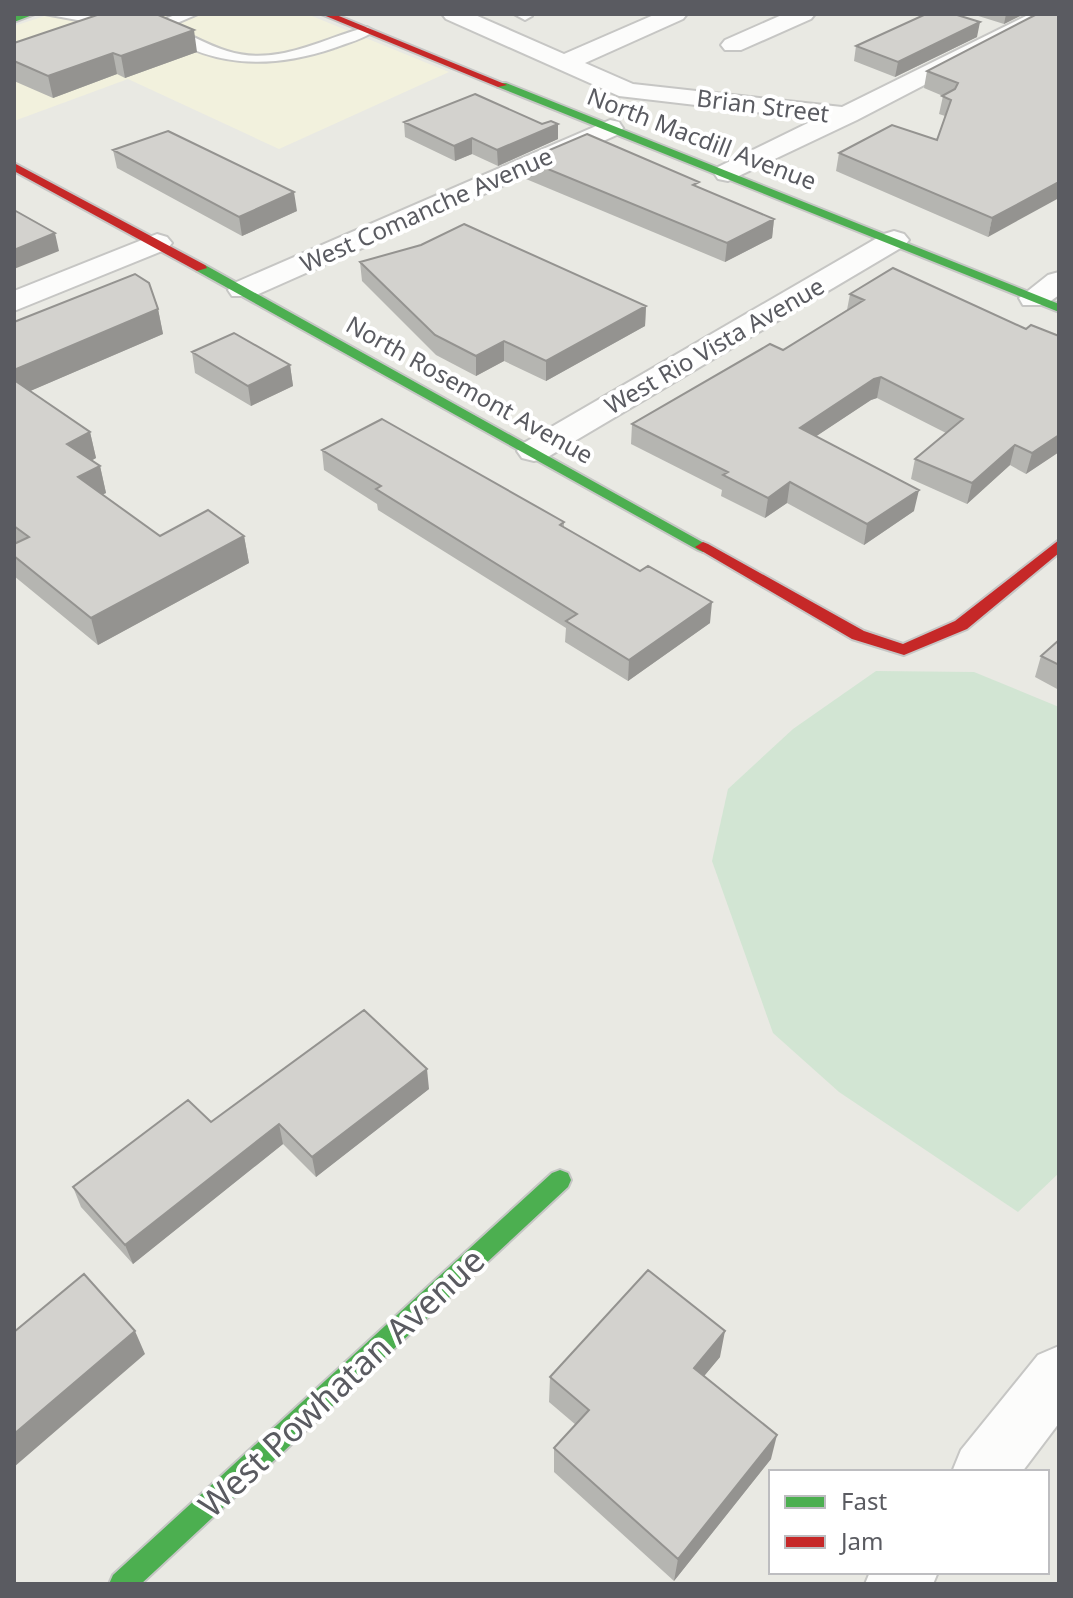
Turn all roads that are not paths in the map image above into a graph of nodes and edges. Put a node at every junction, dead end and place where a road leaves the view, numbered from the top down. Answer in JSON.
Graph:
{"nodes":[{"id":1,"x":30,"y":14,"type":"edge"},
{"id":2,"x":52,"y":14,"type":"edge"},
{"id":3,"x":191,"y":14,"type":"edge"},
{"id":4,"x":326,"y":14,"type":"edge"},
{"id":5,"x":454,"y":14,"type":"edge"},
{"id":6,"x":675,"y":14,"type":"edge"},
{"id":7,"x":803,"y":14,"type":"edge"},
{"id":8,"x":1048,"y":14,"type":"edge"},
{"id":9,"x":14,"y":19,"type":"edge"},
{"id":10,"x":158,"y":25,"type":"junction"},
{"id":11,"x":979,"y":27,"type":"dead end"},
{"id":12,"x":367,"y":31,"type":"junction"},
{"id":13,"x":1006,"y":35,"type":"junction"},
{"id":14,"x":733,"y":45,"type":"dead end"},
{"id":15,"x":562,"y":64,"type":"junction"},
{"id":16,"x":848,"y":115,"type":"junction"},
{"id":17,"x":610,"y":128,"type":"junction"},
{"id":18,"x":14,"y":166,"type":"edge"},
{"id":19,"x":728,"y":173,"type":"junction"},
{"id":20,"x":894,"y":240,"type":"junction"},
{"id":21,"x":157,"y":243,"type":"junction"},
{"id":22,"x":243,"y":290,"type":"junction"},
{"id":23,"x":1051,"y":296,"type":"edge"},
{"id":24,"x":14,"y":302,"type":"edge"},
{"id":25,"x":534,"y":451,"type":"junction"},
{"id":26,"x":1059,"y":545,"type":"edge"},
{"id":27,"x":560,"y":1180,"type":"dead end"},
{"id":28,"x":1059,"y":1375,"type":"edge"},
{"id":29,"x":985,"y":1470,"type":"edge"},
{"id":30,"x":122,"y":1584,"type":"edge"}],
"edges":[{"from":1,"to":9,"type":"street"},
{"from":2,"to":10,"type":"lane"},
{"from":3,"to":10,"type":"lane"},
{"from":4,"to":12,"type":"street","name":"North Macdill Avenue"},
{"from":5,"to":15,"type":"street","name":"Brian Street"},
{"from":6,"to":15,"type":"street"},
{"from":7,"to":14,"type":"street"},
{"from":8,"to":13,"type":"street"},
{"from":10,"to":12,"type":"lane"},
{"from":11,"to":13,"type":"street"},
{"from":12,"to":17,"type":"street","name":"North Macdill Avenue"},
{"from":13,"to":16,"type":"street"},
{"from":15,"to":16,"type":"street","name":"Brian Street"},
{"from":16,"to":19,"type":"street"},
{"from":17,"to":19,"type":"street","name":"North Macdill Avenue"},
{"from":17,"to":22,"type":"street","name":"West Comanche Avenue"},
{"from":18,"to":21,"type":"street","name":"North Rosemont Avenue"},
{"from":19,"to":20,"type":"street","name":"North Macdill Avenue"},
{"from":20,"to":23,"type":"street","name":"North Macdill Avenue"},
{"from":20,"to":25,"type":"street","name":"West Rio Vista Avenue"},
{"from":21,"to":22,"type":"street","name":"North Rosemont Avenue"},
{"from":21,"to":24,"type":"street"},
{"from":22,"to":25,"type":"street","name":"North Rosemont Avenue"},
{"from":25,"to":26,"type":"street","name":"North Rosemont Avenue"},
{"from":27,"to":30,"type":"street","name":"West Powhatan Avenue"},
{"from":28,"to":29,"type":"street"}]}
